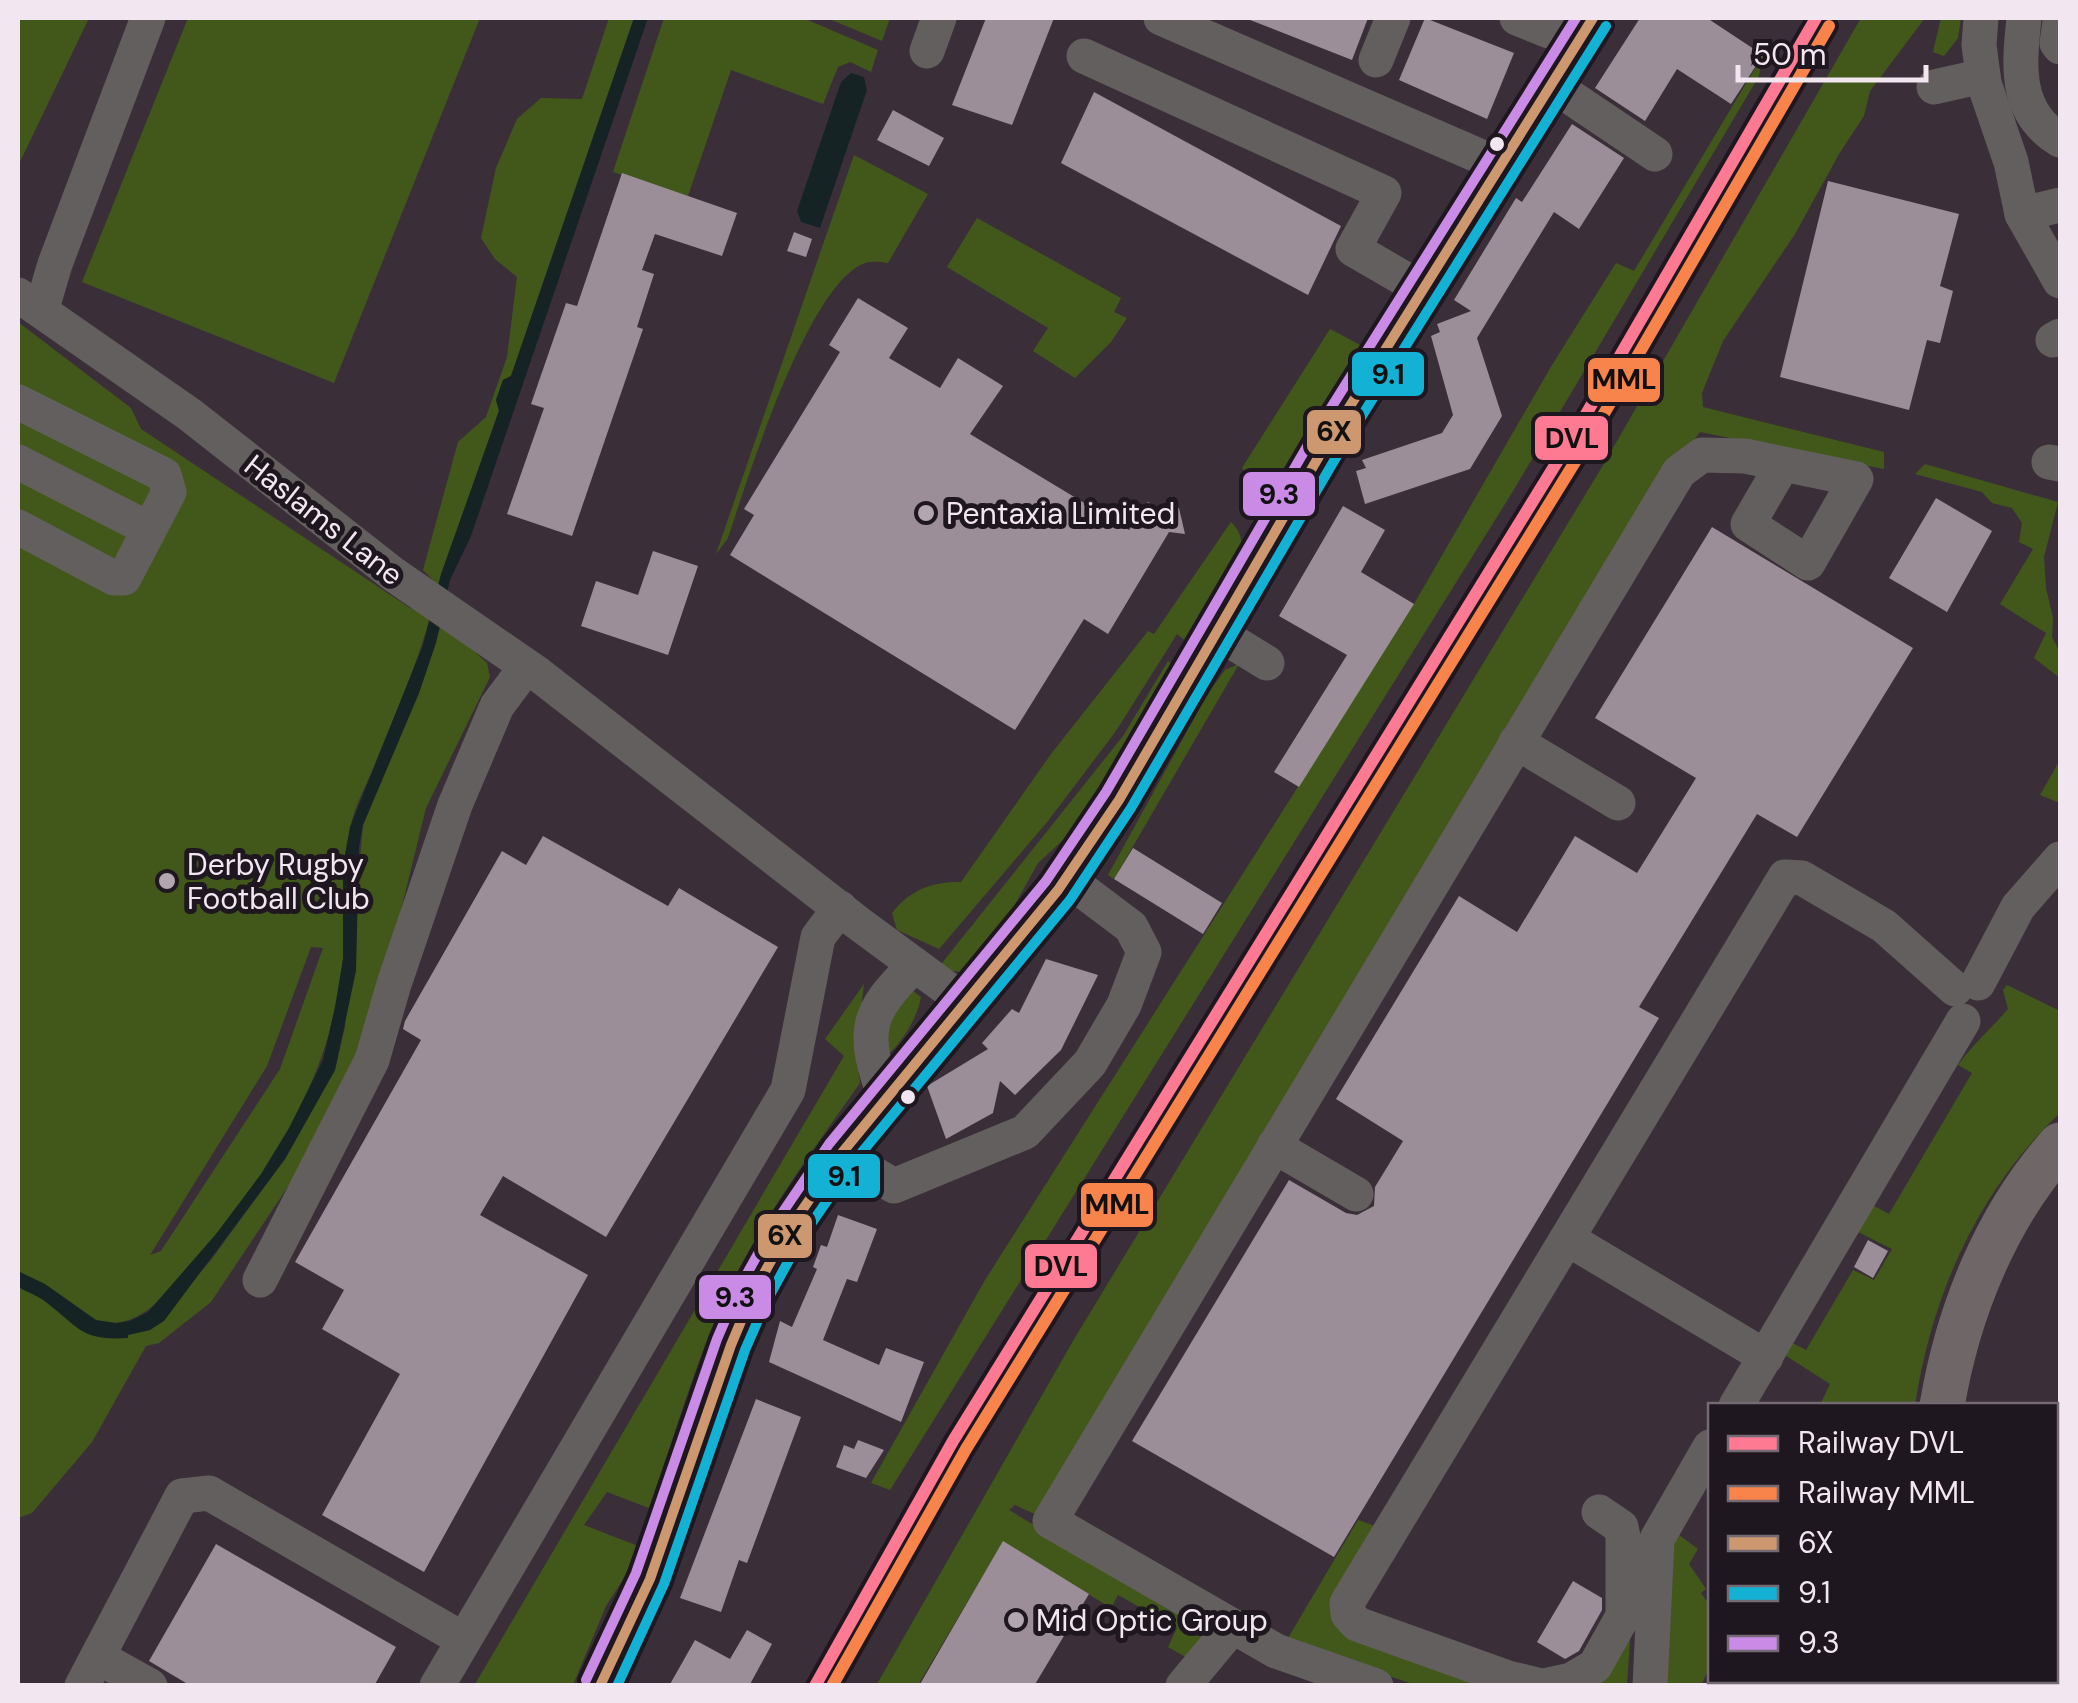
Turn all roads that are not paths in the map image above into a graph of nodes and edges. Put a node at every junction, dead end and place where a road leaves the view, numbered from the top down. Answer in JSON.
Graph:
{"nodes":[{"id":1,"x":148,"y":18,"type":"edge"},
{"id":2,"x":939,"y":18,"type":"edge"},
{"id":3,"x":1161,"y":18,"type":"edge"},
{"id":4,"x":1393,"y":18,"type":"edge"},
{"id":5,"x":1517,"y":18,"type":"edge"},
{"id":6,"x":1572,"y":18,"type":"edge"},
{"id":7,"x":1593,"y":18,"type":"edge"},
{"id":8,"x":1982,"y":18,"type":"edge"},
{"id":9,"x":2024,"y":18,"type":"edge"},
{"id":10,"x":2060,"y":21,"type":"edge"},
{"id":11,"x":2060,"y":47,"type":"edge"},
{"id":12,"x":927,"y":51,"type":"dead end"},
{"id":13,"x":1084,"y":56,"type":"dead end"},
{"id":14,"x":1376,"y":60,"type":"dead end"},
{"id":15,"x":1983,"y":76,"type":"junction"},
{"id":16,"x":1551,"y":84,"type":"junction"},
{"id":17,"x":1934,"y":87,"type":"dead end"},
{"id":18,"x":2060,"y":140,"type":"edge"},
{"id":19,"x":1656,"y":154,"type":"dead end"},
{"id":20,"x":1500,"y":164,"type":"junction"},
{"id":21,"x":2060,"y":205,"type":"edge"},
{"id":22,"x":2022,"y":214,"type":"junction"},
{"id":23,"x":2060,"y":281,"type":"edge"},
{"id":24,"x":1422,"y":289,"type":"junction"},
{"id":25,"x":30,"y":302,"type":"edge"},
{"id":26,"x":18,"y":402,"type":"edge"},
{"id":27,"x":18,"y":462,"type":"edge"},
{"id":28,"x":1783,"y":464,"type":"dead end"},
{"id":29,"x":18,"y":527,"type":"edge"},
{"id":30,"x":149,"y":530,"type":"junction"},
{"id":31,"x":1218,"y":633,"type":"junction"},
{"id":32,"x":1268,"y":664,"type":"dead end"},
{"id":33,"x":526,"y":667,"type":"junction"},
{"id":34,"x":1516,"y":742,"type":"junction"},
{"id":35,"x":1618,"y":803,"type":"dead end"},
{"id":36,"x":2060,"y":859,"type":"edge"},
{"id":37,"x":1066,"y":878,"type":"junction"},
{"id":38,"x":858,"y":911,"type":"junction"},
{"id":39,"x":915,"y":965,"type":"junction"},
{"id":40,"x":1965,"y":998,"type":"junction"},
{"id":41,"x":964,"y":1001,"type":"junction"},
{"id":42,"x":886,"y":1098,"type":"junction"},
{"id":43,"x":2060,"y":1145,"type":"edge"},
{"id":44,"x":1274,"y":1146,"type":"junction"},
{"id":45,"x":841,"y":1154,"type":"junction"},
{"id":46,"x":1356,"y":1194,"type":"dead end"},
{"id":47,"x":1568,"y":1239,"type":"junction"},
{"id":48,"x":260,"y":1280,"type":"dead end"},
{"id":49,"x":1766,"y":1357,"type":"junction"},
{"id":50,"x":1738,"y":1403,"type":"edge"},
{"id":51,"x":1943,"y":1403,"type":"edge"},
{"id":52,"x":1708,"y":1451,"type":"edge"},
{"id":53,"x":1600,"y":1512,"type":"dead end"},
{"id":54,"x":1232,"y":1627,"type":"junction"},
{"id":55,"x":464,"y":1640,"type":"junction"},
{"id":56,"x":90,"y":1671,"type":"edge"},
{"id":57,"x":150,"y":1686,"type":"edge"},
{"id":58,"x":437,"y":1686,"type":"edge"},
{"id":59,"x":600,"y":1686,"type":"edge"},
{"id":60,"x":1183,"y":1686,"type":"edge"},
{"id":61,"x":1376,"y":1686,"type":"edge"},
{"id":62,"x":1542,"y":1686,"type":"edge"},
{"id":63,"x":1650,"y":1686,"type":"edge"}],
"edges":[{"from":1,"to":25,"type":"street"},
{"from":2,"to":12,"type":"street"},
{"from":3,"to":20,"type":"street"},
{"from":4,"to":14,"type":"street"},
{"from":5,"to":6,"type":"street"},
{"from":7,"to":16,"type":"street"},
{"from":8,"to":15,"type":"street"},
{"from":9,"to":18,"type":"street"},
{"from":10,"to":11,"type":"street"},
{"from":13,"to":24,"type":"street"},
{"from":15,"to":17,"type":"street"},
{"from":15,"to":22,"type":"street"},
{"from":16,"to":19,"type":"street"},
{"from":16,"to":20,"type":"street"},
{"from":20,"to":24,"type":"street"},
{"from":21,"to":22,"type":"street"},
{"from":22,"to":23,"type":"street"},
{"from":24,"to":31,"type":"street"},
{"from":25,"to":33,"type":"street","name":"Haslams Lane"},
{"from":26,"to":30,"type":"street"},
{"from":27,"to":30,"type":"street"},
{"from":28,"to":34,"type":"street"},
{"from":29,"to":30,"type":"street"},
{"from":31,"to":32,"type":"street"},
{"from":31,"to":37,"type":"street"},
{"from":33,"to":38,"type":"street","name":"Haslams Lane"},
{"from":33,"to":48,"type":"street"},
{"from":34,"to":35,"type":"street"},
{"from":34,"to":44,"type":"street"},
{"from":36,"to":40,"type":"street"},
{"from":37,"to":41,"type":"street"},
{"from":37,"to":45,"type":"street"},
{"from":38,"to":39,"type":"street","name":"Haslams Lane"},
{"from":38,"to":55,"type":"street"},
{"from":39,"to":41,"type":"street","name":"Haslams Lane"},
{"from":39,"to":42,"type":"street"},
{"from":40,"to":47,"type":"street"},
{"from":40,"to":49,"type":"street"},
{"from":41,"to":42,"type":"street"},
{"from":42,"to":45,"type":"street"},
{"from":43,"to":51,"type":"main road"},
{"from":44,"to":46,"type":"street"},
{"from":44,"to":54,"type":"street"},
{"from":45,"to":59,"type":"street"},
{"from":47,"to":49,"type":"street"},
{"from":47,"to":62,"type":"street"},
{"from":49,"to":50,"type":"street"},
{"from":52,"to":63,"type":"street"},
{"from":53,"to":62,"type":"street"},
{"from":54,"to":60,"type":"street"},
{"from":54,"to":61,"type":"street"},
{"from":55,"to":56,"type":"street"},
{"from":55,"to":58,"type":"street"},
{"from":56,"to":57,"type":"street"}]}
